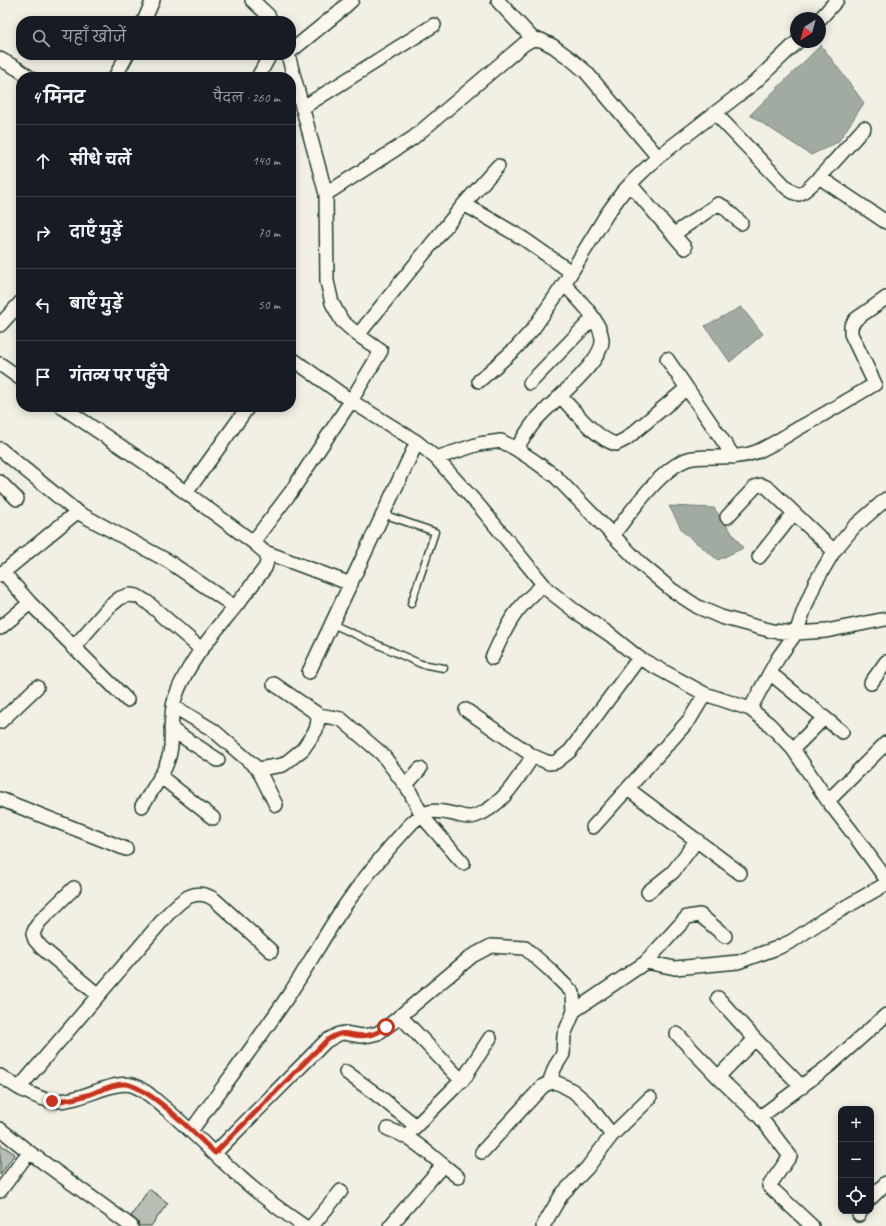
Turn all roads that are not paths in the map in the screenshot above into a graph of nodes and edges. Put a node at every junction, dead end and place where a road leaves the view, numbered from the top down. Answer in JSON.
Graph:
{"nodes":[{"id":1,"x":154,"y":0,"type":"edge"},
{"id":2,"x":253,"y":0,"type":"edge"},
{"id":3,"x":352,"y":0,"type":"edge"},
{"id":4,"x":837,"y":0,"type":"edge"},
{"id":5,"x":498,"y":1,"type":"dead end"},
{"id":6,"x":826,"y":12,"type":"edge"},
{"id":7,"x":146,"y":16,"type":"edge"},
{"id":8,"x":268,"y":16,"type":"edge"},
{"id":9,"x":434,"y":25,"type":"dead end"},
{"id":10,"x":533,"y":39,"type":"junction"},
{"id":11,"x":296,"y":48,"type":"edge"},
{"id":12,"x":792,"y":48,"type":"edge"},
{"id":13,"x":0,"y":59,"type":"edge"},
{"id":14,"x":124,"y":60,"type":"edge"},
{"id":15,"x":267,"y":60,"type":"edge"},
{"id":16,"x":289,"y":60,"type":"edge"},
{"id":17,"x":22,"y":72,"type":"edge"},
{"id":18,"x":118,"y":72,"type":"edge"},
{"id":19,"x":261,"y":72,"type":"edge"},
{"id":20,"x":292,"y":72,"type":"edge"},
{"id":21,"x":296,"y":85,"type":"edge"},
{"id":22,"x":302,"y":108,"type":"junction"},
{"id":23,"x":715,"y":113,"type":"junction"},
{"id":24,"x":864,"y":128,"type":"dead end"},
{"id":25,"x":658,"y":157,"type":"junction"},
{"id":26,"x":498,"y":166,"type":"dead end"},
{"id":27,"x":819,"y":177,"type":"junction"},
{"id":28,"x":630,"y":184,"type":"junction"},
{"id":29,"x":326,"y":194,"type":"junction"},
{"id":30,"x":464,"y":204,"type":"junction"},
{"id":31,"x":886,"y":222,"type":"edge"},
{"id":32,"x":740,"y":223,"type":"dead end"},
{"id":33,"x":674,"y":234,"type":"junction"},
{"id":34,"x":686,"y":248,"type":"dead end"},
{"id":35,"x":568,"y":278,"type":"junction"},
{"id":36,"x":886,"y":298,"type":"edge"},
{"id":37,"x":16,"y":307,"type":"edge"},
{"id":38,"x":593,"y":318,"type":"junction"},
{"id":39,"x":0,"y":325,"type":"edge"},
{"id":40,"x":358,"y":335,"type":"junction"},
{"id":41,"x":667,"y":359,"type":"dead end"},
{"id":42,"x":296,"y":362,"type":"edge"},
{"id":43,"x":0,"y":364,"type":"edge"},
{"id":44,"x":16,"y":375,"type":"edge"},
{"id":45,"x":479,"y":381,"type":"dead end"},
{"id":46,"x":530,"y":383,"type":"dead end"},
{"id":47,"x":687,"y":388,"type":"junction"},
{"id":48,"x":560,"y":396,"type":"junction"},
{"id":49,"x":351,"y":401,"type":"junction"},
{"id":50,"x":69,"y":412,"type":"edge"},
{"id":51,"x":244,"y":412,"type":"edge"},
{"id":52,"x":416,"y":442,"type":"junction"},
{"id":53,"x":0,"y":449,"type":"edge"},
{"id":54,"x":516,"y":449,"type":"junction"},
{"id":55,"x":436,"y":458,"type":"junction"},
{"id":56,"x":734,"y":458,"type":"junction"},
{"id":57,"x":0,"y":482,"type":"edge"},
{"id":58,"x":186,"y":493,"type":"junction"},
{"id":59,"x":17,"y":499,"type":"dead end"},
{"id":60,"x":886,"y":499,"type":"edge"},
{"id":61,"x":77,"y":512,"type":"junction"},
{"id":62,"x":794,"y":513,"type":"junction"},
{"id":63,"x":383,"y":514,"type":"junction"},
{"id":64,"x":727,"y":517,"type":"dead end"},
{"id":65,"x":613,"y":535,"type":"junction"},
{"id":66,"x":252,"y":542,"type":"junction"},
{"id":67,"x":834,"y":551,"type":"junction"},
{"id":68,"x":265,"y":552,"type":"junction"},
{"id":69,"x":759,"y":556,"type":"dead end"},
{"id":70,"x":1,"y":573,"type":"edge"},
{"id":71,"x":351,"y":584,"type":"junction"},
{"id":72,"x":543,"y":585,"type":"junction"},
{"id":73,"x":30,"y":603,"type":"junction"},
{"id":74,"x":411,"y":604,"type":"dead end"},
{"id":75,"x":235,"y":607,"type":"junction"},
{"id":76,"x":886,"y":619,"type":"edge"},
{"id":77,"x":332,"y":624,"type":"junction"},
{"id":78,"x":0,"y":628,"type":"edge"},
{"id":79,"x":796,"y":633,"type":"junction"},
{"id":80,"x":74,"y":648,"type":"junction"},
{"id":81,"x":201,"y":649,"type":"junction"},
{"id":82,"x":492,"y":658,"type":"dead end"},
{"id":83,"x":639,"y":658,"type":"junction"},
{"id":84,"x":886,"y":662,"type":"edge"},
{"id":85,"x":444,"y":668,"type":"dead end"},
{"id":86,"x":309,"y":672,"type":"dead end"},
{"id":87,"x":770,"y":673,"type":"junction"},
{"id":88,"x":871,"y":683,"type":"dead end"},
{"id":89,"x":274,"y":684,"type":"dead end"},
{"id":90,"x":37,"y":687,"type":"dead end"},
{"id":91,"x":705,"y":694,"type":"junction"},
{"id":92,"x":127,"y":700,"type":"dead end"},
{"id":93,"x":173,"y":706,"type":"junction"},
{"id":94,"x":750,"y":709,"type":"junction"},
{"id":95,"x":466,"y":710,"type":"dead end"},
{"id":96,"x":319,"y":715,"type":"junction"},
{"id":97,"x":824,"y":718,"type":"junction"},
{"id":98,"x":0,"y":722,"type":"edge"},
{"id":99,"x":171,"y":729,"type":"junction"},
{"id":100,"x":842,"y":732,"type":"dead end"},
{"id":101,"x":886,"y":743,"type":"edge"},
{"id":102,"x":793,"y":748,"type":"junction"},
{"id":103,"x":533,"y":756,"type":"junction"},
{"id":104,"x":218,"y":760,"type":"dead end"},
{"id":105,"x":258,"y":769,"type":"junction"},
{"id":106,"x":420,"y":769,"type":"dead end"},
{"id":107,"x":160,"y":776,"type":"junction"},
{"id":108,"x":406,"y":786,"type":"junction"},
{"id":109,"x":628,"y":789,"type":"junction"},
{"id":110,"x":0,"y":799,"type":"edge"},
{"id":111,"x":828,"y":801,"type":"junction"},
{"id":112,"x":276,"y":804,"type":"dead end"},
{"id":113,"x":142,"y":806,"type":"dead end"},
{"id":114,"x":421,"y":814,"type":"junction"},
{"id":115,"x":213,"y":818,"type":"dead end"},
{"id":116,"x":593,"y":826,"type":"dead end"},
{"id":117,"x":696,"y":840,"type":"junction"},
{"id":118,"x":126,"y":849,"type":"dead end"},
{"id":119,"x":463,"y":863,"type":"dead end"},
{"id":120,"x":740,"y":873,"type":"dead end"},
{"id":121,"x":886,"y":879,"type":"edge"},
{"id":122,"x":886,"y":884,"type":"edge"},
{"id":123,"x":74,"y":888,"type":"dead end"},
{"id":124,"x":648,"y":892,"type":"dead end"},
{"id":125,"x":725,"y":936,"type":"dead end"},
{"id":126,"x":271,"y":951,"type":"dead end"},
{"id":127,"x":646,"y":962,"type":"junction"},
{"id":128,"x":98,"y":995,"type":"junction"},
{"id":129,"x":718,"y":998,"type":"dead end"},
{"id":130,"x":574,"y":1011,"type":"junction"},
{"id":131,"x":886,"y":1015,"type":"edge"},
{"id":132,"x":400,"y":1016,"type":"junction"},
{"id":133,"x":676,"y":1034,"type":"dead end"},
{"id":134,"x":490,"y":1038,"type":"dead end"},
{"id":135,"x":755,"y":1039,"type":"junction"},
{"id":136,"x":484,"y":1059,"type":"dead end"},
{"id":137,"x":346,"y":1072,"type":"dead end"},
{"id":138,"x":0,"y":1076,"type":"edge"},
{"id":139,"x":718,"y":1077,"type":"junction"},
{"id":140,"x":462,"y":1081,"type":"junction"},
{"id":141,"x":548,"y":1083,"type":"junction"},
{"id":142,"x":802,"y":1087,"type":"junction"},
{"id":143,"x":19,"y":1088,"type":"junction"},
{"id":144,"x":650,"y":1098,"type":"dead end"},
{"id":145,"x":760,"y":1117,"type":"junction"},
{"id":146,"x":416,"y":1126,"type":"junction"},
{"id":147,"x":0,"y":1129,"type":"edge"},
{"id":148,"x":388,"y":1129,"type":"dead end"},
{"id":149,"x":191,"y":1131,"type":"junction"},
{"id":150,"x":612,"y":1135,"type":"junction"},
{"id":151,"x":406,"y":1136,"type":"junction"},
{"id":152,"x":29,"y":1152,"type":"junction"},
{"id":153,"x":482,"y":1152,"type":"dead end"},
{"id":154,"x":215,"y":1153,"type":"junction"},
{"id":155,"x":443,"y":1165,"type":"junction"},
{"id":156,"x":458,"y":1177,"type":"dead end"},
{"id":157,"x":886,"y":1183,"type":"edge"},
{"id":158,"x":0,"y":1191,"type":"edge"},
{"id":159,"x":342,"y":1191,"type":"dead end"},
{"id":160,"x":874,"y":1195,"type":"edge"},
{"id":161,"x":131,"y":1226,"type":"edge"},
{"id":162,"x":304,"y":1226,"type":"edge"},
{"id":163,"x":312,"y":1226,"type":"edge"},
{"id":164,"x":390,"y":1226,"type":"edge"},
{"id":165,"x":543,"y":1226,"type":"edge"},
{"id":166,"x":812,"y":1226,"type":"edge"}],
"edges":[{"from":1,"to":7,"type":"street"},
{"from":2,"to":8,"type":"street"},
{"from":3,"to":11,"type":"street"},
{"from":4,"to":6,"type":"street"},
{"from":5,"to":10,"type":"street"},
{"from":9,"to":22,"type":"street"},
{"from":10,"to":25,"type":"street"},
{"from":10,"to":29,"type":"street"},
{"from":12,"to":23,"type":"street"},
{"from":13,"to":17,"type":"street"},
{"from":14,"to":18,"type":"street"},
{"from":15,"to":19,"type":"street"},
{"from":16,"to":20,"type":"street"},
{"from":21,"to":22,"type":"street"},
{"from":22,"to":29,"type":"street"},
{"from":23,"to":25,"type":"street"},
{"from":23,"to":27,"type":"street"},
{"from":24,"to":27,"type":"street"},
{"from":25,"to":28,"type":"street"},
{"from":26,"to":30,"type":"street"},
{"from":27,"to":31,"type":"street"},
{"from":28,"to":33,"type":"street"},
{"from":28,"to":35,"type":"street"},
{"from":29,"to":40,"type":"street"},
{"from":30,"to":35,"type":"street"},
{"from":30,"to":40,"type":"street"},
{"from":32,"to":33,"type":"street"},
{"from":33,"to":34,"type":"street"},
{"from":35,"to":38,"type":"street"},
{"from":35,"to":45,"type":"street"},
{"from":36,"to":56,"type":"street"},
{"from":37,"to":39,"type":"street"},
{"from":38,"to":46,"type":"street"},
{"from":38,"to":48,"type":"street"},
{"from":40,"to":49,"type":"street"},
{"from":41,"to":47,"type":"street"},
{"from":42,"to":49,"type":"street"},
{"from":43,"to":44,"type":"street"},
{"from":47,"to":48,"type":"street"},
{"from":47,"to":56,"type":"street"},
{"from":48,"to":54,"type":"street"},
{"from":49,"to":52,"type":"street"},
{"from":49,"to":66,"type":"street"},
{"from":50,"to":58,"type":"street"},
{"from":51,"to":58,"type":"street"},
{"from":52,"to":55,"type":"street"},
{"from":52,"to":63,"type":"street"},
{"from":53,"to":61,"type":"street"},
{"from":54,"to":55,"type":"street"},
{"from":54,"to":65,"type":"street"},
{"from":55,"to":72,"type":"street"},
{"from":56,"to":65,"type":"street"},
{"from":57,"to":59,"type":"street"},
{"from":58,"to":66,"type":"street"},
{"from":60,"to":67,"type":"street"},
{"from":61,"to":70,"type":"street"},
{"from":61,"to":75,"type":"street"},
{"from":62,"to":64,"type":"street"},
{"from":62,"to":67,"type":"street"},
{"from":62,"to":69,"type":"street"},
{"from":63,"to":71,"type":"street"},
{"from":63,"to":74,"type":"lane"},
{"from":65,"to":79,"type":"street"},
{"from":66,"to":68,"type":"street"},
{"from":67,"to":79,"type":"street"},
{"from":68,"to":71,"type":"street"},
{"from":68,"to":75,"type":"street"},
{"from":70,"to":73,"type":"street"},
{"from":71,"to":77,"type":"street"},
{"from":72,"to":82,"type":"street"},
{"from":72,"to":83,"type":"street"},
{"from":73,"to":78,"type":"street"},
{"from":73,"to":80,"type":"street"},
{"from":75,"to":81,"type":"street"},
{"from":76,"to":79,"type":"street"},
{"from":77,"to":85,"type":"lane"},
{"from":77,"to":86,"type":"street"},
{"from":79,"to":87,"type":"street"},
{"from":80,"to":81,"type":"street"},
{"from":80,"to":92,"type":"street"},
{"from":81,"to":93,"type":"street"},
{"from":83,"to":91,"type":"street"},
{"from":83,"to":103,"type":"street"},
{"from":84,"to":88,"type":"street"},
{"from":87,"to":94,"type":"street"},
{"from":87,"to":97,"type":"street"},
{"from":89,"to":96,"type":"street"},
{"from":90,"to":98,"type":"street"},
{"from":91,"to":94,"type":"street"},
{"from":91,"to":109,"type":"street"},
{"from":93,"to":99,"type":"street"},
{"from":93,"to":105,"type":"street"},
{"from":94,"to":102,"type":"street"},
{"from":95,"to":103,"type":"street"},
{"from":96,"to":105,"type":"street"},
{"from":96,"to":108,"type":"street"},
{"from":97,"to":100,"type":"street"},
{"from":97,"to":102,"type":"street"},
{"from":99,"to":104,"type":"street"},
{"from":99,"to":107,"type":"street"},
{"from":101,"to":111,"type":"street"},
{"from":102,"to":111,"type":"street"},
{"from":103,"to":114,"type":"street"},
{"from":105,"to":112,"type":"street"},
{"from":106,"to":108,"type":"street"},
{"from":107,"to":113,"type":"street"},
{"from":107,"to":115,"type":"street"},
{"from":108,"to":114,"type":"street"},
{"from":109,"to":116,"type":"street"},
{"from":109,"to":117,"type":"street"},
{"from":110,"to":118,"type":"street"},
{"from":111,"to":121,"type":"street"},
{"from":114,"to":119,"type":"street"},
{"from":114,"to":149,"type":"street"},
{"from":117,"to":120,"type":"street"},
{"from":117,"to":124,"type":"street"},
{"from":122,"to":127,"type":"street"},
{"from":123,"to":128,"type":"street"},
{"from":125,"to":127,"type":"street"},
{"from":126,"to":128,"type":"street"},
{"from":127,"to":130,"type":"street"},
{"from":128,"to":143,"type":"street"},
{"from":129,"to":135,"type":"street"},
{"from":130,"to":132,"type":"street"},
{"from":130,"to":141,"type":"street"},
{"from":131,"to":142,"type":"street"},
{"from":132,"to":140,"type":"street"},
{"from":132,"to":154,"type":"street"},
{"from":133,"to":139,"type":"street"},
{"from":134,"to":140,"type":"street"},
{"from":135,"to":139,"type":"street"},
{"from":135,"to":142,"type":"street"},
{"from":136,"to":140,"type":"street"},
{"from":137,"to":146,"type":"street"},
{"from":138,"to":143,"type":"street"},
{"from":139,"to":145,"type":"street"},
{"from":140,"to":146,"type":"street"},
{"from":141,"to":150,"type":"street"},
{"from":141,"to":153,"type":"street"},
{"from":142,"to":145,"type":"street"},
{"from":143,"to":149,"type":"street"},
{"from":144,"to":150,"type":"street"},
{"from":145,"to":166,"type":"street"},
{"from":146,"to":151,"type":"street"},
{"from":147,"to":152,"type":"street"},
{"from":148,"to":151,"type":"street"},
{"from":149,"to":154,"type":"street"},
{"from":150,"to":165,"type":"street"},
{"from":151,"to":155,"type":"street"},
{"from":152,"to":158,"type":"street"},
{"from":152,"to":161,"type":"street"},
{"from":154,"to":162,"type":"street"},
{"from":155,"to":156,"type":"street"},
{"from":155,"to":164,"type":"street"},
{"from":157,"to":160,"type":"street"},
{"from":159,"to":163,"type":"street"}]}
